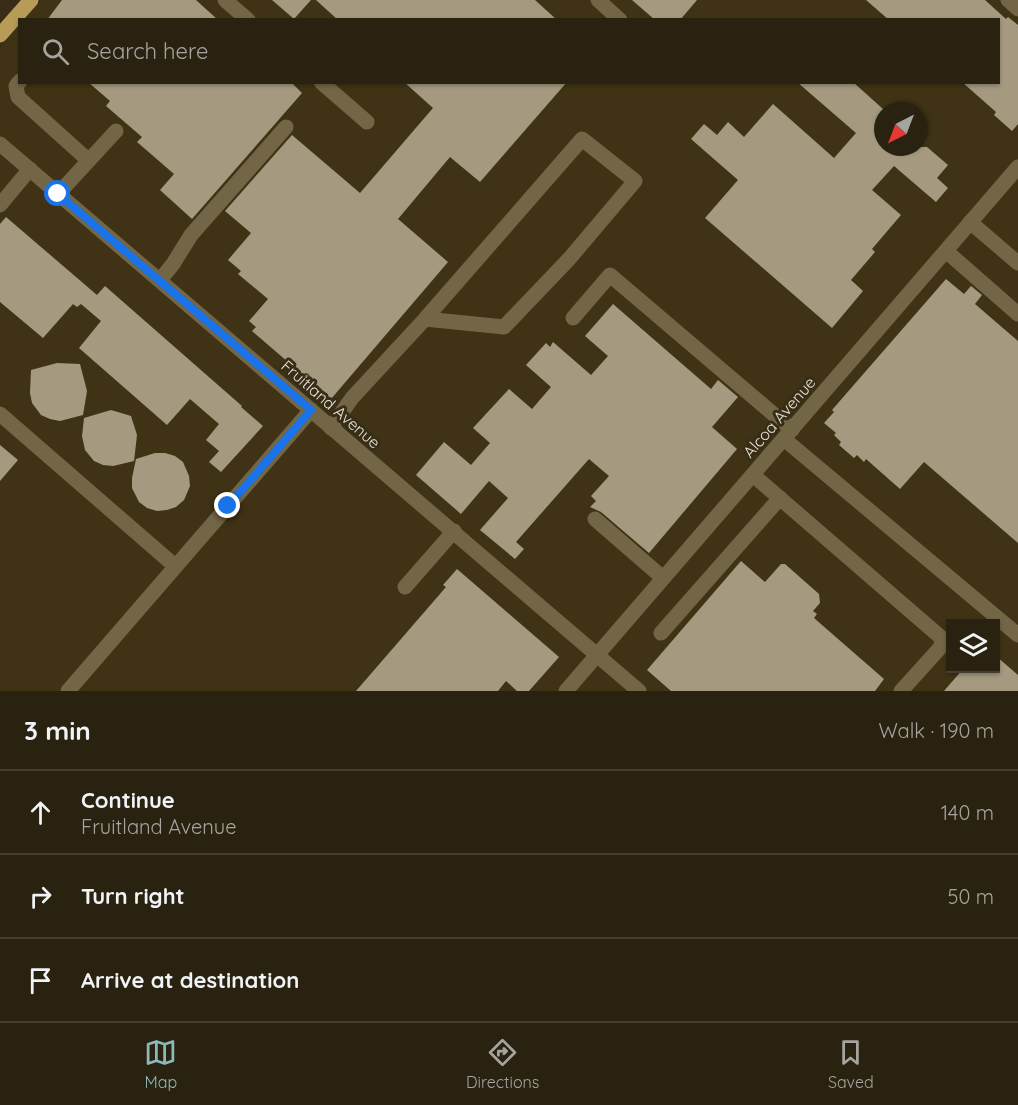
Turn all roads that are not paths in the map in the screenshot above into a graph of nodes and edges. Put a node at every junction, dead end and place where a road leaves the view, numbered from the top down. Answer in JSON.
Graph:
{"nodes":[{"id":1,"x":31,"y":0,"type":"edge"},
{"id":2,"x":225,"y":0,"type":"edge"},
{"id":3,"x":598,"y":0,"type":"edge"},
{"id":4,"x":1008,"y":0,"type":"edge"},
{"id":5,"x":1018,"y":9,"type":"edge"},
{"id":6,"x":246,"y":18,"type":"edge"},
{"id":7,"x":618,"y":18,"type":"edge"},
{"id":8,"x":0,"y":35,"type":"edge"},
{"id":9,"x":18,"y":84,"type":"edge"},
{"id":10,"x":323,"y":84,"type":"edge"},
{"id":11,"x":367,"y":122,"type":"dead end"},
{"id":12,"x":286,"y":127,"type":"dead end"},
{"id":13,"x":116,"y":131,"type":"dead end"},
{"id":14,"x":0,"y":144,"type":"edge"},
{"id":15,"x":88,"y":160,"type":"junction"},
{"id":16,"x":1018,"y":167,"type":"edge"},
{"id":17,"x":30,"y":169,"type":"junction"},
{"id":18,"x":58,"y":194,"type":"junction"},
{"id":19,"x":0,"y":206,"type":"edge"},
{"id":20,"x":970,"y":222,"type":"junction"},
{"id":21,"x":946,"y":250,"type":"junction"},
{"id":22,"x":1018,"y":263,"type":"edge"},
{"id":23,"x":160,"y":280,"type":"junction"},
{"id":24,"x":1018,"y":314,"type":"edge"},
{"id":25,"x":573,"y":318,"type":"dead end"},
{"id":26,"x":425,"y":319,"type":"junction"},
{"id":27,"x":311,"y":410,"type":"junction"},
{"id":28,"x":0,"y":414,"type":"edge"},
{"id":29,"x":331,"y":428,"type":"junction"},
{"id":30,"x":788,"y":434,"type":"junction"},
{"id":31,"x":753,"y":475,"type":"junction"},
{"id":32,"x":780,"y":498,"type":"junction"},
{"id":33,"x":595,"y":519,"type":"dead end"},
{"id":34,"x":453,"y":531,"type":"junction"},
{"id":35,"x":175,"y":566,"type":"junction"},
{"id":36,"x":663,"y":578,"type":"junction"},
{"id":37,"x":405,"y":587,"type":"dead end"},
{"id":38,"x":661,"y":633,"type":"dead end"},
{"id":39,"x":1018,"y":635,"type":"edge"},
{"id":40,"x":597,"y":655,"type":"junction"},
{"id":41,"x":68,"y":691,"type":"edge"},
{"id":42,"x":566,"y":691,"type":"edge"},
{"id":43,"x":639,"y":691,"type":"edge"},
{"id":44,"x":901,"y":691,"type":"edge"}],
"edges":[{"from":1,"to":8,"type":"main road"},
{"from":2,"to":6,"type":"street"},
{"from":3,"to":7,"type":"street"},
{"from":4,"to":5,"type":"street"},
{"from":9,"to":15,"type":"street"},
{"from":10,"to":11,"type":"street"},
{"from":12,"to":23,"type":"street"},
{"from":13,"to":15,"type":"street"},
{"from":14,"to":17,"type":"street","name":"Fruitland Avenue"},
{"from":15,"to":18,"type":"street"},
{"from":16,"to":20,"type":"street","name":"Alcoa Avenue"},
{"from":17,"to":18,"type":"street","name":"Fruitland Avenue"},
{"from":17,"to":19,"type":"street"},
{"from":18,"to":23,"type":"street","name":"Fruitland Avenue"},
{"from":20,"to":21,"type":"street","name":"Alcoa Avenue"},
{"from":20,"to":22,"type":"street"},
{"from":21,"to":24,"type":"street"},
{"from":21,"to":30,"type":"street","name":"Alcoa Avenue"},
{"from":23,"to":27,"type":"street","name":"Fruitland Avenue"},
{"from":25,"to":30,"type":"street"},
{"from":26,"to":26,"type":"street"},
{"from":26,"to":29,"type":"street"},
{"from":27,"to":29,"type":"street","name":"Fruitland Avenue"},
{"from":27,"to":35,"type":"street"},
{"from":28,"to":35,"type":"street"},
{"from":29,"to":34,"type":"street","name":"Fruitland Avenue"},
{"from":30,"to":31,"type":"street","name":"Alcoa Avenue"},
{"from":30,"to":39,"type":"street"},
{"from":31,"to":32,"type":"street"},
{"from":31,"to":36,"type":"street","name":"Alcoa Avenue"},
{"from":32,"to":38,"type":"street"},
{"from":32,"to":44,"type":"street"},
{"from":33,"to":36,"type":"street"},
{"from":34,"to":37,"type":"street"},
{"from":34,"to":40,"type":"street","name":"Fruitland Avenue"},
{"from":35,"to":41,"type":"street"},
{"from":36,"to":40,"type":"street","name":"Alcoa Avenue"},
{"from":40,"to":42,"type":"street","name":"Alcoa Avenue"},
{"from":40,"to":43,"type":"street","name":"Fruitland Avenue"}]}
